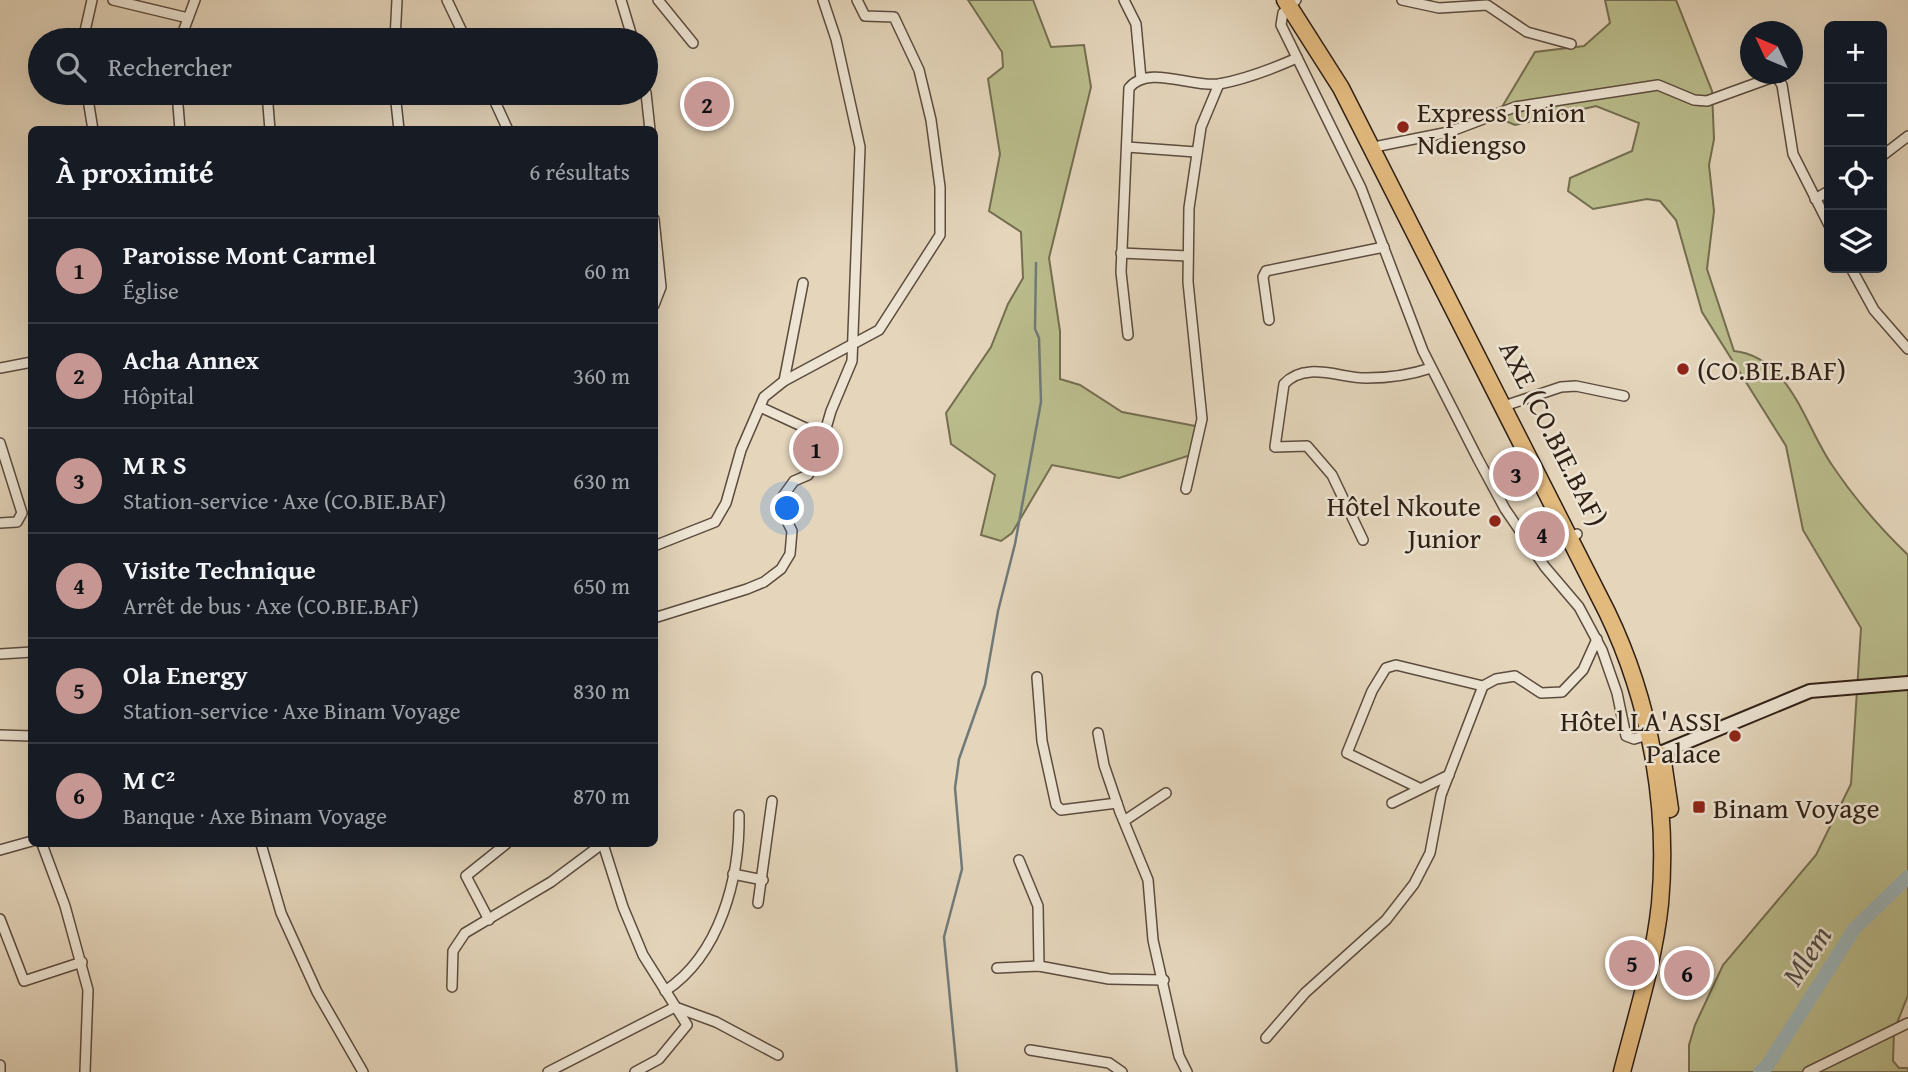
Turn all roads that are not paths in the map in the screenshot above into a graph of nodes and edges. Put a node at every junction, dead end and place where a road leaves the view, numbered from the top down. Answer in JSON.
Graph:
{"nodes":[{"id":1,"x":92,"y":0,"type":"edge"},
{"id":2,"x":113,"y":0,"type":"edge"},
{"id":3,"x":195,"y":0,"type":"edge"},
{"id":4,"x":397,"y":0,"type":"edge"},
{"id":5,"x":447,"y":0,"type":"edge"},
{"id":6,"x":621,"y":0,"type":"edge"},
{"id":7,"x":658,"y":0,"type":"edge"},
{"id":8,"x":823,"y":0,"type":"edge"},
{"id":9,"x":857,"y":0,"type":"edge"},
{"id":10,"x":1124,"y":0,"type":"edge"},
{"id":11,"x":1402,"y":0,"type":"edge"},
{"id":12,"x":1292,"y":1,"type":"edge"},
{"id":13,"x":188,"y":18,"type":"junction"},
{"id":14,"x":86,"y":28,"type":"edge"},
{"id":15,"x":184,"y":28,"type":"edge"},
{"id":16,"x":396,"y":28,"type":"edge"},
{"id":17,"x":460,"y":28,"type":"edge"},
{"id":18,"x":629,"y":28,"type":"edge"},
{"id":19,"x":693,"y":43,"type":"dead end"},
{"id":20,"x":1571,"y":44,"type":"dead end"},
{"id":21,"x":1297,"y":58,"type":"junction"},
{"id":22,"x":1141,"y":79,"type":"junction"},
{"id":23,"x":1219,"y":84,"type":"junction"},
{"id":24,"x":89,"y":105,"type":"edge"},
{"id":25,"x":178,"y":105,"type":"edge"},
{"id":26,"x":268,"y":105,"type":"edge"},
{"id":27,"x":396,"y":105,"type":"edge"},
{"id":28,"x":497,"y":105,"type":"edge"},
{"id":29,"x":647,"y":105,"type":"edge"},
{"id":30,"x":92,"y":126,"type":"edge"},
{"id":31,"x":180,"y":126,"type":"edge"},
{"id":32,"x":270,"y":126,"type":"edge"},
{"id":33,"x":399,"y":126,"type":"edge"},
{"id":34,"x":506,"y":126,"type":"edge"},
{"id":35,"x":650,"y":126,"type":"edge"},
{"id":36,"x":1908,"y":136,"type":"edge"},
{"id":37,"x":1127,"y":147,"type":"junction"},
{"id":38,"x":1376,"y":148,"type":"junction"},
{"id":39,"x":1196,"y":152,"type":"junction"},
{"id":40,"x":1887,"y":152,"type":"edge"},
{"id":41,"x":1824,"y":194,"type":"edge"},
{"id":42,"x":1815,"y":199,"type":"junction"},
{"id":43,"x":1824,"y":216,"type":"edge"},
{"id":44,"x":1384,"y":247,"type":"junction"},
{"id":45,"x":1121,"y":253,"type":"junction"},
{"id":46,"x":1188,"y":256,"type":"junction"},
{"id":47,"x":658,"y":258,"type":"edge"},
{"id":48,"x":1855,"y":273,"type":"edge"},
{"id":49,"x":803,"y":283,"type":"dead end"},
{"id":50,"x":658,"y":295,"type":"edge"},
{"id":51,"x":1269,"y":320,"type":"dead end"},
{"id":52,"x":1129,"y":335,"type":"dead end"},
{"id":53,"x":853,"y":345,"type":"junction"},
{"id":54,"x":1908,"y":349,"type":"edge"},
{"id":55,"x":28,"y":364,"type":"edge"},
{"id":56,"x":0,"y":368,"type":"edge"},
{"id":57,"x":1431,"y":368,"type":"junction"},
{"id":58,"x":784,"y":381,"type":"junction"},
{"id":59,"x":1624,"y":397,"type":"dead end"},
{"id":60,"x":1505,"y":405,"type":"junction"},
{"id":61,"x":760,"y":407,"type":"junction"},
{"id":62,"x":823,"y":436,"type":"junction"},
{"id":63,"x":0,"y":443,"type":"edge"},
{"id":64,"x":1186,"y":489,"type":"dead end"},
{"id":65,"x":0,"y":523,"type":"edge"},
{"id":66,"x":1574,"y":536,"type":"junction"},
{"id":67,"x":1363,"y":540,"type":"dead end"},
{"id":68,"x":658,"y":545,"type":"edge"},
{"id":69,"x":1539,"y":555,"type":"junction"},
{"id":70,"x":658,"y":617,"type":"edge"},
{"id":71,"x":1597,"y":639,"type":"junction"},
{"id":72,"x":28,"y":652,"type":"edge"},
{"id":73,"x":0,"y":654,"type":"edge"},
{"id":74,"x":1037,"y":677,"type":"dead end"},
{"id":75,"x":1613,"y":679,"type":"junction"},
{"id":76,"x":1636,"y":682,"type":"junction"},
{"id":77,"x":1908,"y":683,"type":"edge"},
{"id":78,"x":1483,"y":686,"type":"junction"},
{"id":79,"x":1098,"y":733,"type":"dead end"},
{"id":80,"x":0,"y":735,"type":"edge"},
{"id":81,"x":1648,"y":735,"type":"junction"},
{"id":82,"x":28,"y":736,"type":"edge"},
{"id":83,"x":1657,"y":754,"type":"junction"},
{"id":84,"x":1449,"y":775,"type":"junction"},
{"id":85,"x":1419,"y":788,"type":"junction"},
{"id":86,"x":1166,"y":793,"type":"dead end"},
{"id":87,"x":772,"y":801,"type":"dead end"},
{"id":88,"x":1117,"y":803,"type":"junction"},
{"id":89,"x":1392,"y":803,"type":"dead end"},
{"id":90,"x":739,"y":815,"type":"dead end"},
{"id":91,"x":1124,"y":821,"type":"junction"},
{"id":92,"x":28,"y":842,"type":"edge"},
{"id":93,"x":43,"y":847,"type":"edge"},
{"id":94,"x":262,"y":847,"type":"edge"},
{"id":95,"x":502,"y":847,"type":"edge"},
{"id":96,"x":599,"y":847,"type":"edge"},
{"id":97,"x":604,"y":847,"type":"edge"},
{"id":98,"x":0,"y":850,"type":"edge"},
{"id":99,"x":1019,"y":860,"type":"dead end"},
{"id":100,"x":733,"y":874,"type":"junction"},
{"id":101,"x":762,"y":880,"type":"junction"},
{"id":102,"x":758,"y":903,"type":"dead end"},
{"id":103,"x":0,"y":919,"type":"edge"},
{"id":104,"x":489,"y":920,"type":"junction"},
{"id":105,"x":82,"y":962,"type":"junction"},
{"id":106,"x":1039,"y":966,"type":"junction"},
{"id":107,"x":997,"y":968,"type":"dead end"},
{"id":108,"x":1164,"y":980,"type":"junction"},
{"id":109,"x":452,"y":987,"type":"dead end"},
{"id":110,"x":1648,"y":987,"type":"junction"},
{"id":111,"x":665,"y":992,"type":"junction"},
{"id":112,"x":675,"y":1007,"type":"junction"},
{"id":113,"x":1908,"y":1023,"type":"edge"},
{"id":114,"x":1266,"y":1038,"type":"dead end"},
{"id":115,"x":1030,"y":1050,"type":"dead end"},
{"id":116,"x":778,"y":1055,"type":"dead end"},
{"id":117,"x":0,"y":1065,"type":"edge"},
{"id":118,"x":0,"y":1071,"type":"edge"},
{"id":119,"x":85,"y":1072,"type":"edge"},
{"id":120,"x":363,"y":1072,"type":"edge"},
{"id":121,"x":548,"y":1072,"type":"edge"},
{"id":122,"x":635,"y":1072,"type":"edge"},
{"id":123,"x":1122,"y":1072,"type":"edge"},
{"id":124,"x":1187,"y":1072,"type":"edge"},
{"id":125,"x":1622,"y":1072,"type":"edge"},
{"id":126,"x":1631,"y":1072,"type":"edge"},
{"id":127,"x":1808,"y":1072,"type":"edge"}],
"edges":[{"from":1,"to":14,"type":"street"},
{"from":2,"to":13,"type":"street"},
{"from":3,"to":13,"type":"street"},
{"from":4,"to":16,"type":"street"},
{"from":5,"to":17,"type":"street"},
{"from":6,"to":18,"type":"street"},
{"from":7,"to":19,"type":"street"},
{"from":8,"to":53,"type":"street"},
{"from":9,"to":53,"type":"street"},
{"from":10,"to":22,"type":"street"},
{"from":11,"to":20,"type":"street"},
{"from":12,"to":21,"type":"street"},
{"from":12,"to":38,"type":"highway","name":"AXE (CO.BIE.BAF)"},
{"from":13,"to":15,"type":"street"},
{"from":21,"to":23,"type":"street"},
{"from":21,"to":44,"type":"street"},
{"from":22,"to":23,"type":"street"},
{"from":22,"to":37,"type":"street"},
{"from":23,"to":39,"type":"street"},
{"from":24,"to":30,"type":"street"},
{"from":25,"to":31,"type":"street"},
{"from":26,"to":32,"type":"street"},
{"from":27,"to":33,"type":"street"},
{"from":28,"to":34,"type":"street"},
{"from":29,"to":35,"type":"street"},
{"from":36,"to":40,"type":"street"},
{"from":37,"to":39,"type":"street"},
{"from":37,"to":45,"type":"street"},
{"from":38,"to":42,"type":"street"},
{"from":38,"to":60,"type":"highway","name":"AXE (CO.BIE.BAF)"},
{"from":39,"to":46,"type":"street"},
{"from":41,"to":42,"type":"street"},
{"from":42,"to":43,"type":"street"},
{"from":44,"to":51,"type":"street"},
{"from":44,"to":57,"type":"street"},
{"from":45,"to":46,"type":"street"},
{"from":45,"to":52,"type":"street"},
{"from":46,"to":64,"type":"street"},
{"from":47,"to":50,"type":"street"},
{"from":48,"to":54,"type":"street"},
{"from":49,"to":58,"type":"street"},
{"from":53,"to":58,"type":"street"},
{"from":53,"to":62,"type":"street"},
{"from":55,"to":56,"type":"street"},
{"from":57,"to":67,"type":"street"},
{"from":57,"to":69,"type":"street"},
{"from":58,"to":61,"type":"street"},
{"from":59,"to":60,"type":"street"},
{"from":60,"to":66,"type":"highway","name":"AXE (CO.BIE.BAF)"},
{"from":61,"to":62,"type":"street"},
{"from":61,"to":68,"type":"street"},
{"from":62,"to":70,"type":"street"},
{"from":63,"to":65,"type":"street"},
{"from":66,"to":69,"type":"street"},
{"from":66,"to":76,"type":"highway","name":"AXE (CO.BIE.BAF)"},
{"from":66,"to":83,"type":"highway","name":"AXE (CO.BIE.BAF)"},
{"from":69,"to":71,"type":"street"},
{"from":71,"to":75,"type":"street"},
{"from":71,"to":78,"type":"street"},
{"from":72,"to":73,"type":"street"},
{"from":74,"to":88,"type":"street"},
{"from":75,"to":76,"type":"street"},
{"from":75,"to":81,"type":"street"},
{"from":76,"to":81,"type":"highway","name":"AXE (CO.BIE.BAF)"},
{"from":77,"to":83,"type":"street"},
{"from":78,"to":84,"type":"street"},
{"from":78,"to":85,"type":"street"},
{"from":79,"to":88,"type":"street"},
{"from":80,"to":82,"type":"street"},
{"from":81,"to":83,"type":"highway","name":"AXE (CO.BIE.BAF)"},
{"from":83,"to":110,"type":"highway"},
{"from":84,"to":85,"type":"street"},
{"from":84,"to":114,"type":"street"},
{"from":85,"to":89,"type":"street"},
{"from":86,"to":91,"type":"street"},
{"from":87,"to":101,"type":"street"},
{"from":88,"to":91,"type":"street"},
{"from":90,"to":100,"type":"street"},
{"from":91,"to":108,"type":"street"},
{"from":92,"to":98,"type":"street"},
{"from":93,"to":105,"type":"street"},
{"from":94,"to":120,"type":"street"},
{"from":95,"to":104,"type":"street"},
{"from":96,"to":104,"type":"street"},
{"from":97,"to":111,"type":"street"},
{"from":99,"to":106,"type":"street"},
{"from":100,"to":101,"type":"street"},
{"from":100,"to":111,"type":"street"},
{"from":101,"to":102,"type":"street"},
{"from":103,"to":105,"type":"street"},
{"from":104,"to":109,"type":"street"},
{"from":105,"to":119,"type":"street"},
{"from":106,"to":107,"type":"street"},
{"from":106,"to":108,"type":"street"},
{"from":108,"to":124,"type":"street"},
{"from":110,"to":125,"type":"highway"},
{"from":110,"to":126,"type":"highway"},
{"from":111,"to":112,"type":"street"},
{"from":112,"to":116,"type":"street"},
{"from":112,"to":121,"type":"street"},
{"from":112,"to":122,"type":"street"},
{"from":113,"to":127,"type":"street"},
{"from":115,"to":123,"type":"street"},
{"from":117,"to":118,"type":"street"}]}
